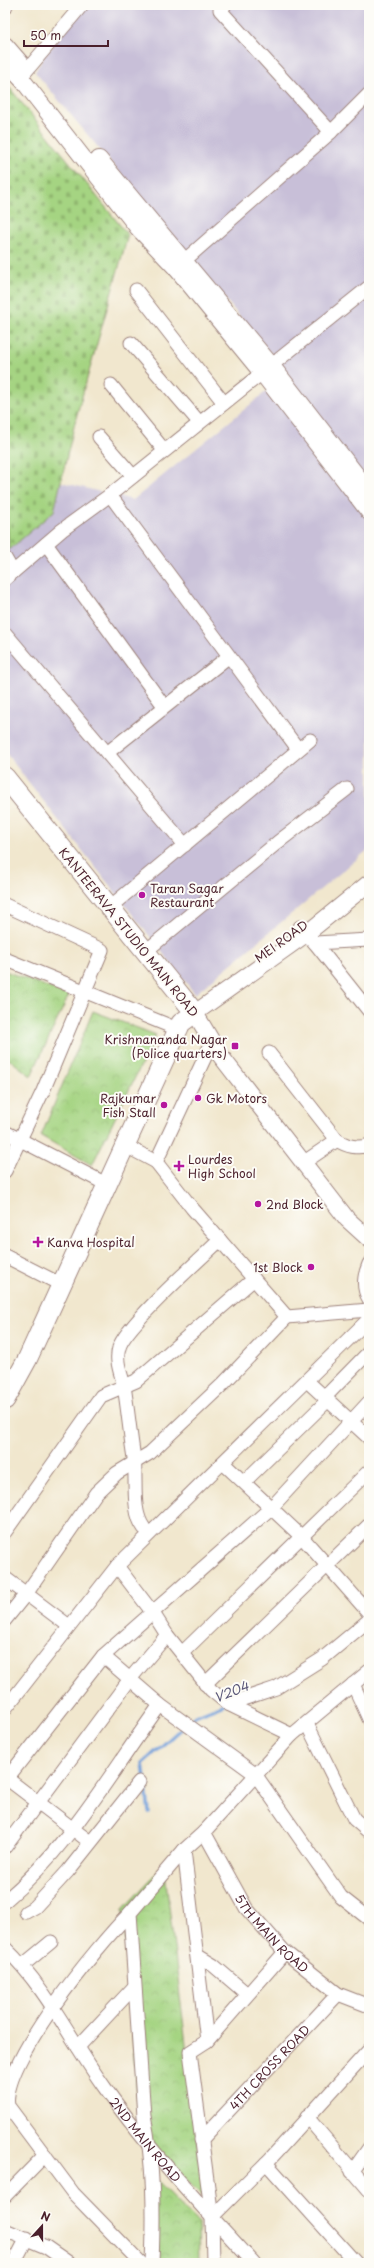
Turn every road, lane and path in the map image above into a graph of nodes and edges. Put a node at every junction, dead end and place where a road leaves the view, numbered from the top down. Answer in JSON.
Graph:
{"nodes":[{"id":1,"x":6,"y":5,"type":"edge"},
{"id":2,"x":82,"y":5,"type":"edge"},
{"id":3,"x":225,"y":5,"type":"edge"},
{"id":4,"x":5,"y":8,"type":"edge"},
{"id":5,"x":5,"y":45,"type":"edge"},
{"id":6,"x":5,"y":61,"type":"edge"},
{"id":7,"x":24,"y":75,"type":"junction"},
{"id":8,"x":369,"y":94,"type":"edge"},
{"id":9,"x":331,"y":132,"type":"junction"},
{"id":10,"x":180,"y":264,"type":"junction"},
{"id":11,"x":369,"y":287,"type":"edge"},
{"id":12,"x":136,"y":290,"type":"dead end"},
{"id":13,"x":131,"y":343,"type":"dead end"},
{"id":14,"x":267,"y":369,"type":"junction"},
{"id":15,"x":111,"y":385,"type":"dead end"},
{"id":16,"x":224,"y":402,"type":"junction"},
{"id":17,"x":199,"y":422,"type":"junction"},
{"id":18,"x":307,"y":422,"type":"junction"},
{"id":19,"x":100,"y":437,"type":"dead end"},
{"id":20,"x":164,"y":450,"type":"junction"},
{"id":21,"x":133,"y":476,"type":"junction"},
{"id":22,"x":369,"y":491,"type":"edge"},
{"id":23,"x":110,"y":496,"type":"junction"},
{"id":24,"x":369,"y":512,"type":"edge"},
{"id":25,"x":46,"y":544,"type":"junction"},
{"id":26,"x":5,"y":558,"type":"edge"},
{"id":27,"x":9,"y":575,"type":"edge"},
{"id":28,"x":5,"y":633,"type":"edge"},
{"id":29,"x":228,"y":657,"type":"junction"},
{"id":30,"x":164,"y":706,"type":"junction"},
{"id":31,"x":310,"y":740,"type":"dead end"},
{"id":32,"x":298,"y":749,"type":"junction"},
{"id":33,"x":106,"y":753,"type":"junction"},
{"id":34,"x":5,"y":777,"type":"edge"},
{"id":35,"x":347,"y":789,"type":"dead end"},
{"id":36,"x":185,"y":845,"type":"junction"},
{"id":37,"x":369,"y":872,"type":"edge"},
{"id":38,"x":369,"y":883,"type":"edge"},
{"id":39,"x":5,"y":905,"type":"edge"},
{"id":40,"x":110,"y":907,"type":"junction"},
{"id":41,"x":307,"y":935,"type":"junction"},
{"id":42,"x":369,"y":940,"type":"edge"},
{"id":43,"x":146,"y":951,"type":"junction"},
{"id":44,"x":5,"y":960,"type":"edge"},
{"id":45,"x":85,"y":991,"type":"junction"},
{"id":46,"x":193,"y":1009,"type":"junction"},
{"id":47,"x":369,"y":1011,"type":"edge"},
{"id":48,"x":170,"y":1026,"type":"junction"},
{"id":49,"x":212,"y":1042,"type":"junction"},
{"id":50,"x":269,"y":1053,"type":"dead end"},
{"id":51,"x":5,"y":1132,"type":"edge"},
{"id":52,"x":20,"y":1139,"type":"junction"},
{"id":53,"x":337,"y":1140,"type":"junction"},
{"id":54,"x":369,"y":1145,"type":"edge"},
{"id":55,"x":126,"y":1146,"type":"junction"},
{"id":56,"x":156,"y":1162,"type":"junction"},
{"id":57,"x":303,"y":1162,"type":"junction"},
{"id":58,"x":5,"y":1171,"type":"edge"},
{"id":59,"x":104,"y":1183,"type":"junction"},
{"id":60,"x":369,"y":1239,"type":"edge"},
{"id":61,"x":220,"y":1240,"type":"junction"},
{"id":62,"x":5,"y":1256,"type":"edge"},
{"id":63,"x":369,"y":1264,"type":"edge"},
{"id":64,"x":254,"y":1279,"type":"junction"},
{"id":65,"x":58,"y":1283,"type":"junction"},
{"id":66,"x":369,"y":1299,"type":"edge"},
{"id":67,"x":369,"y":1310,"type":"edge"},
{"id":68,"x":287,"y":1317,"type":"junction"},
{"id":69,"x":369,"y":1319,"type":"edge"},
{"id":70,"x":369,"y":1352,"type":"edge"},
{"id":71,"x":5,"y":1380,"type":"edge"},
{"id":72,"x":307,"y":1381,"type":"junction"},
{"id":73,"x":123,"y":1386,"type":"junction"},
{"id":74,"x":326,"y":1398,"type":"junction"},
{"id":75,"x":5,"y":1400,"type":"edge"},
{"id":76,"x":369,"y":1402,"type":"edge"},
{"id":77,"x":352,"y":1422,"type":"junction"},
{"id":78,"x":369,"y":1438,"type":"edge"},
{"id":79,"x":223,"y":1462,"type":"junction"},
{"id":80,"x":135,"y":1464,"type":"junction"},
{"id":81,"x":369,"y":1471,"type":"edge"},
{"id":82,"x":244,"y":1482,"type":"junction"},
{"id":83,"x":272,"y":1507,"type":"junction"},
{"id":84,"x":369,"y":1525,"type":"edge"},
{"id":85,"x":144,"y":1528,"type":"dead end"},
{"id":86,"x":5,"y":1532,"type":"edge"},
{"id":87,"x":302,"y":1537,"type":"junction"},
{"id":88,"x":117,"y":1566,"type":"junction"},
{"id":89,"x":327,"y":1566,"type":"junction"},
{"id":90,"x":5,"y":1578,"type":"edge"},
{"id":91,"x":26,"y":1594,"type":"junction"},
{"id":92,"x":153,"y":1612,"type":"junction"},
{"id":93,"x":368,"y":1614,"type":"edge"},
{"id":94,"x":5,"y":1620,"type":"edge"},
{"id":95,"x":69,"y":1626,"type":"junction"},
{"id":96,"x":167,"y":1635,"type":"junction"},
{"id":97,"x":182,"y":1653,"type":"junction"},
{"id":98,"x":103,"y":1656,"type":"junction"},
{"id":99,"x":369,"y":1670,"type":"edge"},
{"id":100,"x":130,"y":1679,"type":"junction"},
{"id":101,"x":205,"y":1684,"type":"junction"},
{"id":102,"x":353,"y":1684,"type":"junction"},
{"id":103,"x":225,"y":1702,"type":"junction"},
{"id":104,"x":160,"y":1705,"type":"junction"},
{"id":105,"x":5,"y":1709,"type":"edge"},
{"id":106,"x":369,"y":1719,"type":"edge"},
{"id":107,"x":307,"y":1724,"type":"junction"},
{"id":108,"x":292,"y":1735,"type":"junction"},
{"id":109,"x":255,"y":1774,"type":"junction"},
{"id":110,"x":6,"y":1779,"type":"edge"},
{"id":111,"x":139,"y":1782,"type":"dead end"},
{"id":112,"x":39,"y":1803,"type":"junction"},
{"id":113,"x":73,"y":1829,"type":"junction"},
{"id":114,"x":204,"y":1832,"type":"junction"},
{"id":115,"x":369,"y":1832,"type":"edge"},
{"id":116,"x":90,"y":1842,"type":"junction"},
{"id":117,"x":5,"y":1847,"type":"edge"},
{"id":118,"x":184,"y":1850,"type":"junction"},
{"id":119,"x":5,"y":1901,"type":"edge"},
{"id":120,"x":26,"y":1912,"type":"dead end"},
{"id":121,"x":130,"y":1913,"type":"junction"},
{"id":122,"x":369,"y":1919,"type":"edge"},
{"id":123,"x":51,"y":1942,"type":"dead end"},
{"id":124,"x":6,"y":1949,"type":"edge"},
{"id":125,"x":285,"y":1952,"type":"junction"},
{"id":126,"x":198,"y":1956,"type":"junction"},
{"id":127,"x":23,"y":1965,"type":"junction"},
{"id":128,"x":134,"y":1987,"type":"junction"},
{"id":129,"x":247,"y":1994,"type":"junction"},
{"id":130,"x":338,"y":1994,"type":"junction"},
{"id":131,"x":50,"y":2005,"type":"junction"},
{"id":132,"x":369,"y":2006,"type":"edge"},
{"id":133,"x":207,"y":2041,"type":"junction"},
{"id":134,"x":78,"y":2047,"type":"junction"},
{"id":135,"x":369,"y":2050,"type":"edge"},
{"id":136,"x":6,"y":2090,"type":"edge"},
{"id":137,"x":7,"y":2107,"type":"edge"},
{"id":138,"x":307,"y":2117,"type":"junction"},
{"id":139,"x":201,"y":2140,"type":"junction"},
{"id":140,"x":150,"y":2146,"type":"junction"},
{"id":141,"x":369,"y":2148,"type":"edge"},
{"id":142,"x":45,"y":2155,"type":"junction"},
{"id":143,"x":266,"y":2163,"type":"junction"},
{"id":144,"x":352,"y":2172,"type":"junction"},
{"id":145,"x":369,"y":2190,"type":"edge"},
{"id":146,"x":5,"y":2196,"type":"edge"},
{"id":147,"x":212,"y":2217,"type":"junction"},
{"id":148,"x":5,"y":2230,"type":"edge"},
{"id":149,"x":27,"y":2238,"type":"junction"},
{"id":150,"x":14,"y":2263,"type":"edge"},
{"id":151,"x":69,"y":2263,"type":"edge"},
{"id":152,"x":141,"y":2263,"type":"edge"},
{"id":153,"x":152,"y":2263,"type":"edge"},
{"id":154,"x":213,"y":2263,"type":"edge"},
{"id":155,"x":254,"y":2263,"type":"edge"},
{"id":156,"x":356,"y":2263,"type":"edge"}],
"edges":[{"from":1,"to":4,"type":"street"},
{"from":2,"to":7,"type":"street"},
{"from":3,"to":9,"type":"street"},
{"from":5,"to":7,"type":"street"},
{"from":6,"to":7,"type":"street"},
{"from":7,"to":10,"type":"street"},
{"from":8,"to":9,"type":"street"},
{"from":9,"to":10,"type":"street"},
{"from":10,"to":14,"type":"street"},
{"from":11,"to":14,"type":"street"},
{"from":12,"to":16,"type":"street"},
{"from":13,"to":17,"type":"street"},
{"from":14,"to":16,"type":"street"},
{"from":14,"to":18,"type":"street"},
{"from":15,"to":20,"type":"street"},
{"from":16,"to":17,"type":"street"},
{"from":17,"to":20,"type":"street"},
{"from":18,"to":22,"type":"street"},
{"from":18,"to":24,"type":"street"},
{"from":19,"to":21,"type":"street"},
{"from":20,"to":21,"type":"street"},
{"from":21,"to":23,"type":"street"},
{"from":23,"to":25,"type":"street"},
{"from":23,"to":29,"type":"street"},
{"from":25,"to":27,"type":"street"},
{"from":25,"to":30,"type":"street"},
{"from":26,"to":27,"type":"street"},
{"from":28,"to":33,"type":"street"},
{"from":29,"to":30,"type":"street"},
{"from":29,"to":32,"type":"street"},
{"from":30,"to":33,"type":"street"},
{"from":31,"to":32,"type":"street"},
{"from":32,"to":36,"type":"street"},
{"from":33,"to":36,"type":"street"},
{"from":34,"to":40,"type":"main road","name":"KANTEERAVA STUDIO MAIN ROAD"},
{"from":35,"to":43,"type":"street"},
{"from":36,"to":40,"type":"street"},
{"from":37,"to":41,"type":"street","name":"MEI ROAD"},
{"from":38,"to":41,"type":"street","name":"MEI ROAD"},
{"from":39,"to":45,"type":"street"},
{"from":40,"to":43,"type":"main road","name":"KANTEERAVA STUDIO MAIN ROAD"},
{"from":41,"to":42,"type":"street"},
{"from":41,"to":46,"type":"street","name":"MEI ROAD"},
{"from":41,"to":47,"type":"street"},
{"from":43,"to":46,"type":"main road","name":"KANTEERAVA STUDIO MAIN ROAD"},
{"from":44,"to":45,"type":"street"},
{"from":45,"to":48,"type":"street"},
{"from":45,"to":52,"type":"street"},
{"from":46,"to":48,"type":"main road"},
{"from":46,"to":49,"type":"street","name":"KANTEERAVA STUDIO MAIN ROAD"},
{"from":46,"to":55,"type":"main road"},
{"from":48,"to":59,"type":"main road"},
{"from":49,"to":56,"type":"street"},
{"from":49,"to":57,"type":"street","name":"KANTEERAVA STUDIO MAIN ROAD"},
{"from":50,"to":53,"type":"street"},
{"from":51,"to":52,"type":"street"},
{"from":52,"to":58,"type":"street"},
{"from":52,"to":59,"type":"street"},
{"from":53,"to":54,"type":"street"},
{"from":53,"to":57,"type":"street"},
{"from":55,"to":56,"type":"street"},
{"from":55,"to":59,"type":"main road"},
{"from":56,"to":61,"type":"street"},
{"from":57,"to":60,"type":"street","name":"KANTEERAVA STUDIO MAIN ROAD"},
{"from":59,"to":65,"type":"main road"},
{"from":61,"to":64,"type":"street"},
{"from":61,"to":73,"type":"street"},
{"from":62,"to":65,"type":"street"},
{"from":63,"to":66,"type":"street"},
{"from":64,"to":68,"type":"street"},
{"from":64,"to":73,"type":"street"},
{"from":65,"to":71,"type":"main road"},
{"from":65,"to":75,"type":"main road"},
{"from":67,"to":68,"type":"street"},
{"from":68,"to":80,"type":"street"},
{"from":69,"to":72,"type":"street"},
{"from":70,"to":74,"type":"street"},
{"from":72,"to":74,"type":"street"},
{"from":72,"to":79,"type":"street"},
{"from":73,"to":80,"type":"street"},
{"from":73,"to":86,"type":"street"},
{"from":74,"to":77,"type":"street"},
{"from":74,"to":82,"type":"street"},
{"from":76,"to":77,"type":"street"},
{"from":77,"to":78,"type":"street"},
{"from":77,"to":83,"type":"street"},
{"from":79,"to":82,"type":"street"},
{"from":79,"to":88,"type":"street"},
{"from":80,"to":85,"type":"street"},
{"from":80,"to":91,"type":"street"},
{"from":81,"to":87,"type":"street"},
{"from":82,"to":83,"type":"street"},
{"from":83,"to":87,"type":"street"},
{"from":83,"to":92,"type":"street"},
{"from":84,"to":89,"type":"street"},
{"from":87,"to":89,"type":"street"},
{"from":87,"to":97,"type":"street"},
{"from":88,"to":92,"type":"street"},
{"from":88,"to":95,"type":"street"},
{"from":89,"to":93,"type":"street"},
{"from":89,"to":101,"type":"street"},
{"from":90,"to":91,"type":"street"},
{"from":91,"to":94,"type":"street"},
{"from":91,"to":95,"type":"street"},
{"from":92,"to":96,"type":"street"},
{"from":92,"to":98,"type":"street"},
{"from":93,"to":103,"type":"street"},
{"from":95,"to":105,"type":"street"},
{"from":96,"to":97,"type":"street"},
{"from":96,"to":100,"type":"street"},
{"from":97,"to":101,"type":"street"},
{"from":98,"to":100,"type":"street"},
{"from":98,"to":110,"type":"street"},
{"from":99,"to":102,"type":"street"},
{"from":100,"to":104,"type":"street"},
{"from":100,"to":112,"type":"street"},
{"from":101,"to":103,"type":"street"},
{"from":102,"to":106,"type":"street"},
{"from":102,"to":107,"type":"street"},
{"from":103,"to":108,"type":"street"},
{"from":104,"to":109,"type":"street"},
{"from":104,"to":113,"type":"street"},
{"from":107,"to":108,"type":"street"},
{"from":107,"to":115,"type":"street"},
{"from":108,"to":109,"type":"street"},
{"from":109,"to":114,"type":"street"},
{"from":109,"to":122,"type":"street"},
{"from":110,"to":112,"type":"street"},
{"from":111,"to":116,"type":"street"},
{"from":112,"to":113,"type":"street"},
{"from":112,"to":117,"type":"street"},
{"from":113,"to":116,"type":"street"},
{"from":113,"to":119,"type":"street"},
{"from":114,"to":118,"type":"street"},
{"from":114,"to":125,"type":"street","name":"5TH MAIN ROAD"},
{"from":116,"to":120,"type":"street"},
{"from":118,"to":121,"type":"street"},
{"from":118,"to":126,"type":"street"},
{"from":121,"to":128,"type":"street"},
{"from":121,"to":131,"type":"street"},
{"from":123,"to":127,"type":"street"},
{"from":124,"to":127,"type":"street","name":"2ND MAIN ROAD"},
{"from":125,"to":129,"type":"street"},
{"from":125,"to":130,"type":"street","name":"5TH MAIN ROAD"},
{"from":126,"to":129,"type":"street"},
{"from":126,"to":133,"type":"street"},
{"from":127,"to":131,"type":"street","name":"2ND MAIN ROAD"},
{"from":128,"to":134,"type":"street"},
{"from":128,"to":140,"type":"street"},
{"from":129,"to":133,"type":"street"},
{"from":130,"to":132,"type":"street","name":"5TH MAIN ROAD"},
{"from":130,"to":139,"type":"street","name":"4TH CROSS ROAD"},
{"from":131,"to":134,"type":"street","name":"2ND MAIN ROAD"},
{"from":131,"to":136,"type":"street"},
{"from":133,"to":139,"type":"street"},
{"from":134,"to":140,"type":"street","name":"2ND MAIN ROAD"},
{"from":135,"to":138,"type":"street"},
{"from":136,"to":137,"type":"street"},
{"from":137,"to":142,"type":"street"},
{"from":138,"to":143,"type":"street"},
{"from":138,"to":144,"type":"street"},
{"from":139,"to":147,"type":"street"},
{"from":140,"to":147,"type":"street","name":"2ND MAIN ROAD"},
{"from":140,"to":153,"type":"street"},
{"from":141,"to":144,"type":"street"},
{"from":142,"to":146,"type":"street"},
{"from":142,"to":152,"type":"street"},
{"from":143,"to":147,"type":"street"},
{"from":143,"to":156,"type":"street"},
{"from":144,"to":145,"type":"street"},
{"from":147,"to":154,"type":"street"},
{"from":147,"to":155,"type":"street","name":"2ND MAIN ROAD"},
{"from":148,"to":149,"type":"street"},
{"from":149,"to":150,"type":"street"},
{"from":149,"to":151,"type":"street"}]}
